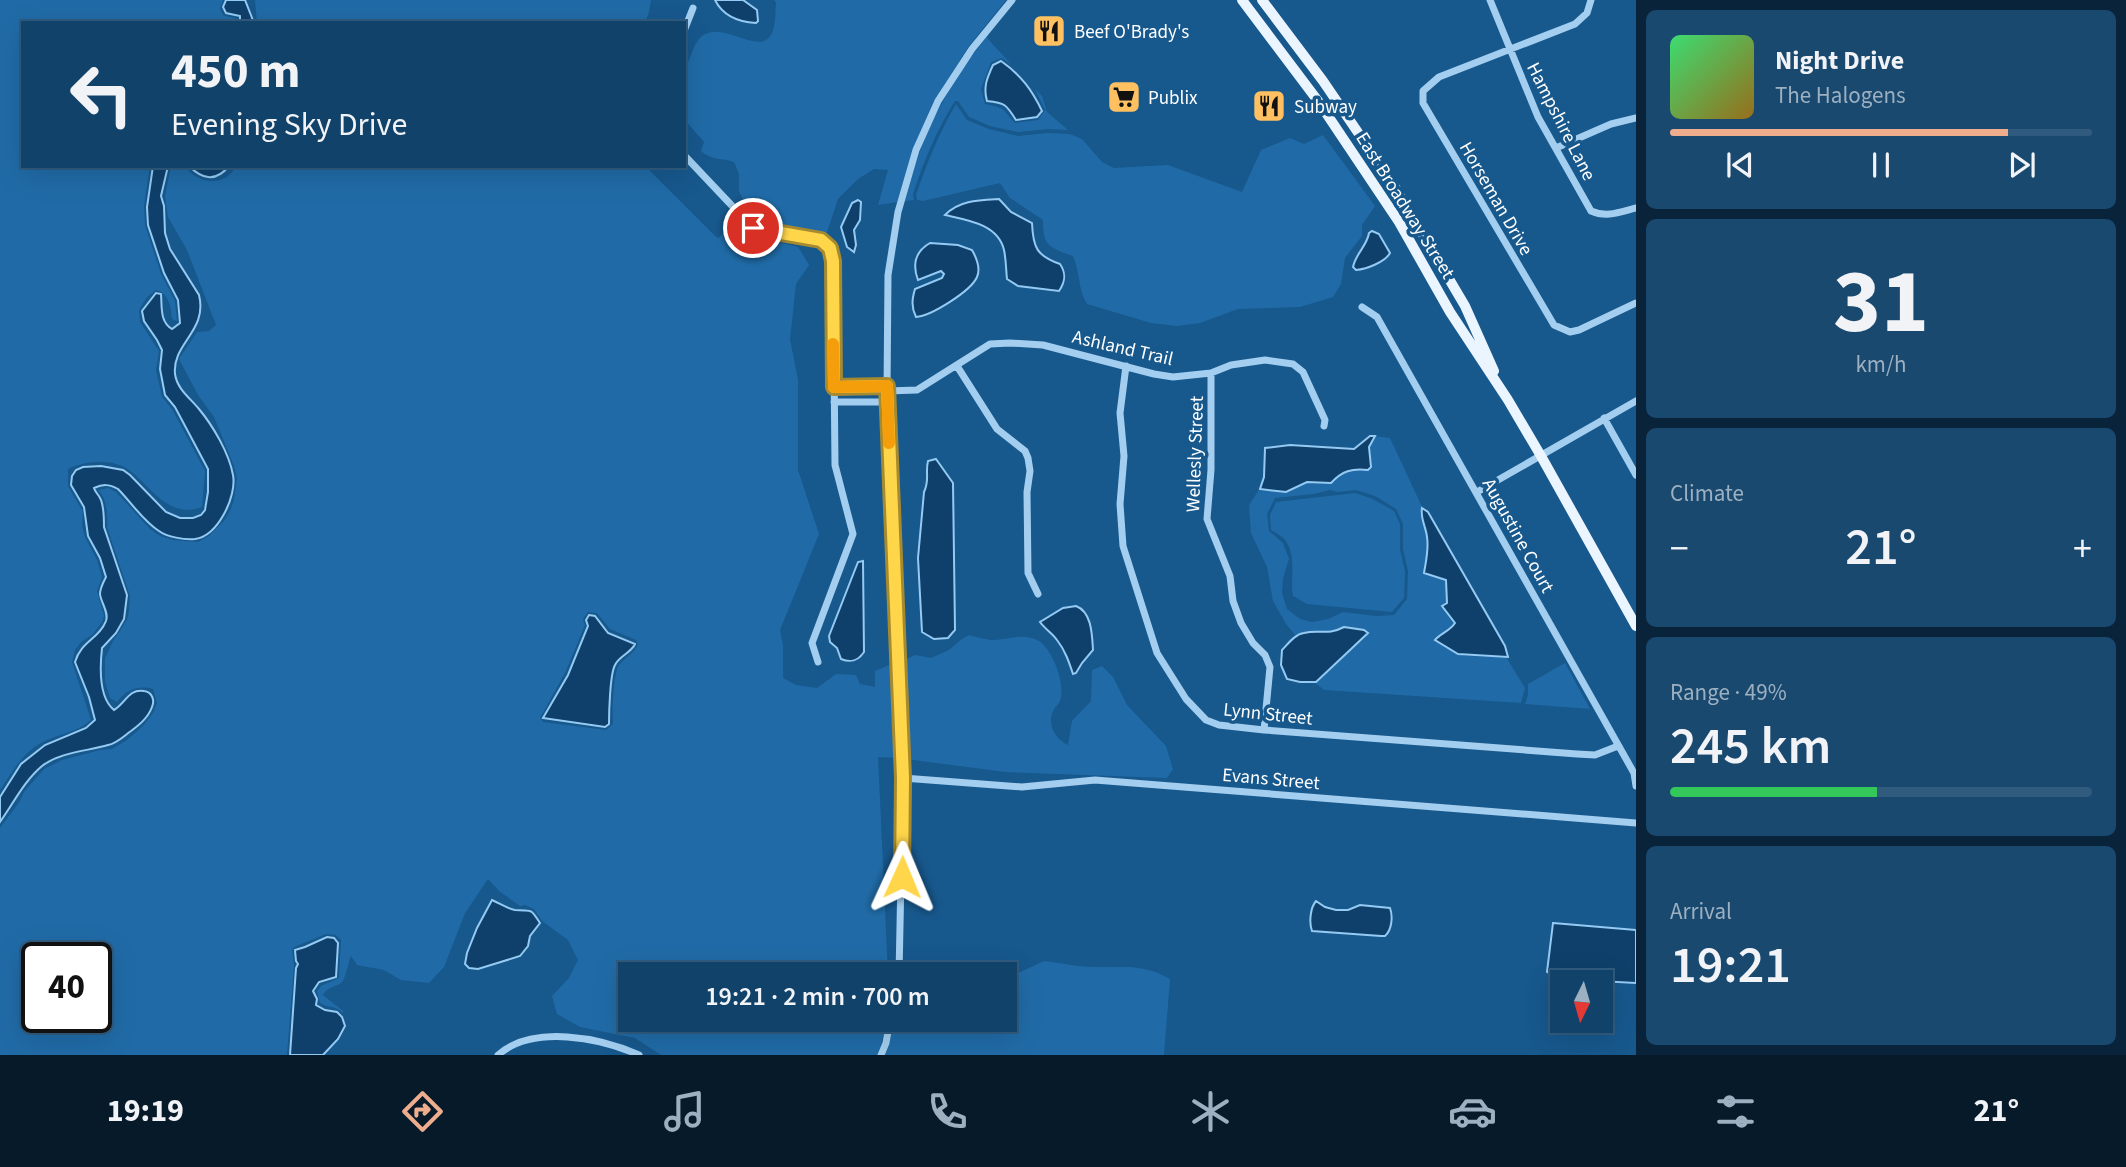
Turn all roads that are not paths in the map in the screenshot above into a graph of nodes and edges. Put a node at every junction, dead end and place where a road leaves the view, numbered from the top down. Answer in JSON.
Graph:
{"nodes":[{"id":1,"x":1012,"y":0,"type":"edge"},
{"id":2,"x":1242,"y":0,"type":"edge"},
{"id":3,"x":1262,"y":0,"type":"edge"},
{"id":4,"x":1490,"y":0,"type":"edge"},
{"id":5,"x":1591,"y":0,"type":"edge"},
{"id":6,"x":693,"y":8,"type":"dead end"},
{"id":7,"x":686,"y":26,"type":"edge"},
{"id":8,"x":1289,"y":35,"type":"junction"},
{"id":9,"x":1277,"y":44,"type":"junction"},
{"id":10,"x":1509,"y":49,"type":"junction"},
{"id":11,"x":1636,"y":118,"type":"edge"},
{"id":12,"x":1556,"y":148,"type":"junction"},
{"id":13,"x":686,"y":157,"type":"edge"},
{"id":14,"x":1636,"y":208,"type":"edge"},
{"id":15,"x":1636,"y":303,"type":"edge"},
{"id":16,"x":1362,"y":307,"type":"dead end"},
{"id":17,"x":957,"y":366,"type":"junction"},
{"id":18,"x":1126,"y":366,"type":"junction"},
{"id":19,"x":1211,"y":373,"type":"junction"},
{"id":20,"x":834,"y":387,"type":"junction"},
{"id":21,"x":887,"y":389,"type":"junction"},
{"id":22,"x":1508,"y":400,"type":"junction"},
{"id":23,"x":1636,"y":401,"type":"edge"},
{"id":24,"x":834,"y":402,"type":"junction"},
{"id":25,"x":887,"y":402,"type":"junction"},
{"id":26,"x":1604,"y":418,"type":"junction"},
{"id":27,"x":1324,"y":426,"type":"dead end"},
{"id":28,"x":1541,"y":456,"type":"junction"},
{"id":29,"x":1636,"y":475,"type":"edge"},
{"id":30,"x":1477,"y":492,"type":"junction"},
{"id":31,"x":1038,"y":594,"type":"dead end"},
{"id":32,"x":1636,"y":626,"type":"edge"},
{"id":33,"x":818,"y":662,"type":"dead end"},
{"id":34,"x":1264,"y":730,"type":"junction"},
{"id":35,"x":1618,"y":746,"type":"junction"},
{"id":36,"x":903,"y":778,"type":"junction"},
{"id":37,"x":1636,"y":786,"type":"edge"},
{"id":38,"x":1636,"y":823,"type":"edge"},
{"id":39,"x":899,"y":962,"type":"edge"},
{"id":40,"x":888,"y":1032,"type":"edge"},
{"id":41,"x":498,"y":1055,"type":"edge"},
{"id":42,"x":639,"y":1055,"type":"edge"},
{"id":43,"x":881,"y":1055,"type":"edge"}],
"edges":[{"from":1,"to":21,"type":"street"},
{"from":2,"to":9,"type":"main road","name":"East Broadway Street"},
{"from":3,"to":8,"type":"main road","name":"East Broadway Street"},
{"from":4,"to":10,"type":"street","name":"Hampshire Lane"},
{"from":5,"to":10,"type":"street"},
{"from":6,"to":7,"type":"street"},
{"from":8,"to":9,"type":"main road"},
{"from":8,"to":22,"type":"main road","name":"East Broadway Street"},
{"from":9,"to":22,"type":"main road","name":"East Broadway Street"},
{"from":10,"to":12,"type":"street","name":"Hampshire Lane"},
{"from":10,"to":15,"type":"street","name":"Horseman Drive"},
{"from":11,"to":12,"type":"street"},
{"from":12,"to":14,"type":"street","name":"Hampshire Lane"},
{"from":13,"to":20,"type":"street"},
{"from":16,"to":30,"type":"street","name":"Augustine Court"},
{"from":17,"to":18,"type":"street","name":"Ashland Trail"},
{"from":17,"to":21,"type":"street","name":"Ashland Trail"},
{"from":17,"to":31,"type":"street"},
{"from":18,"to":19,"type":"street","name":"Ashland Trail"},
{"from":18,"to":34,"type":"street","name":"Lynn Street"},
{"from":19,"to":27,"type":"street","name":"Ashland Trail"},
{"from":19,"to":34,"type":"street","name":"Wellesly Street"},
{"from":20,"to":21,"type":"street","name":"Ashland Trail"},
{"from":20,"to":24,"type":"street"},
{"from":21,"to":25,"type":"street"},
{"from":22,"to":28,"type":"main road","name":"East Broadway Street"},
{"from":23,"to":26,"type":"street"},
{"from":24,"to":25,"type":"street"},
{"from":24,"to":33,"type":"street"},
{"from":25,"to":36,"type":"street"},
{"from":26,"to":28,"type":"street"},
{"from":26,"to":29,"type":"street"},
{"from":28,"to":30,"type":"street"},
{"from":28,"to":32,"type":"main road","name":"East Broadway Street"},
{"from":30,"to":35,"type":"street","name":"Augustine Court"},
{"from":34,"to":35,"type":"street","name":"Lynn Street"},
{"from":35,"to":37,"type":"street","name":"Augustine Court"},
{"from":36,"to":38,"type":"street","name":"Evans Street"},
{"from":36,"to":39,"type":"street"},
{"from":40,"to":43,"type":"street"},
{"from":41,"to":42,"type":"street"}]}
